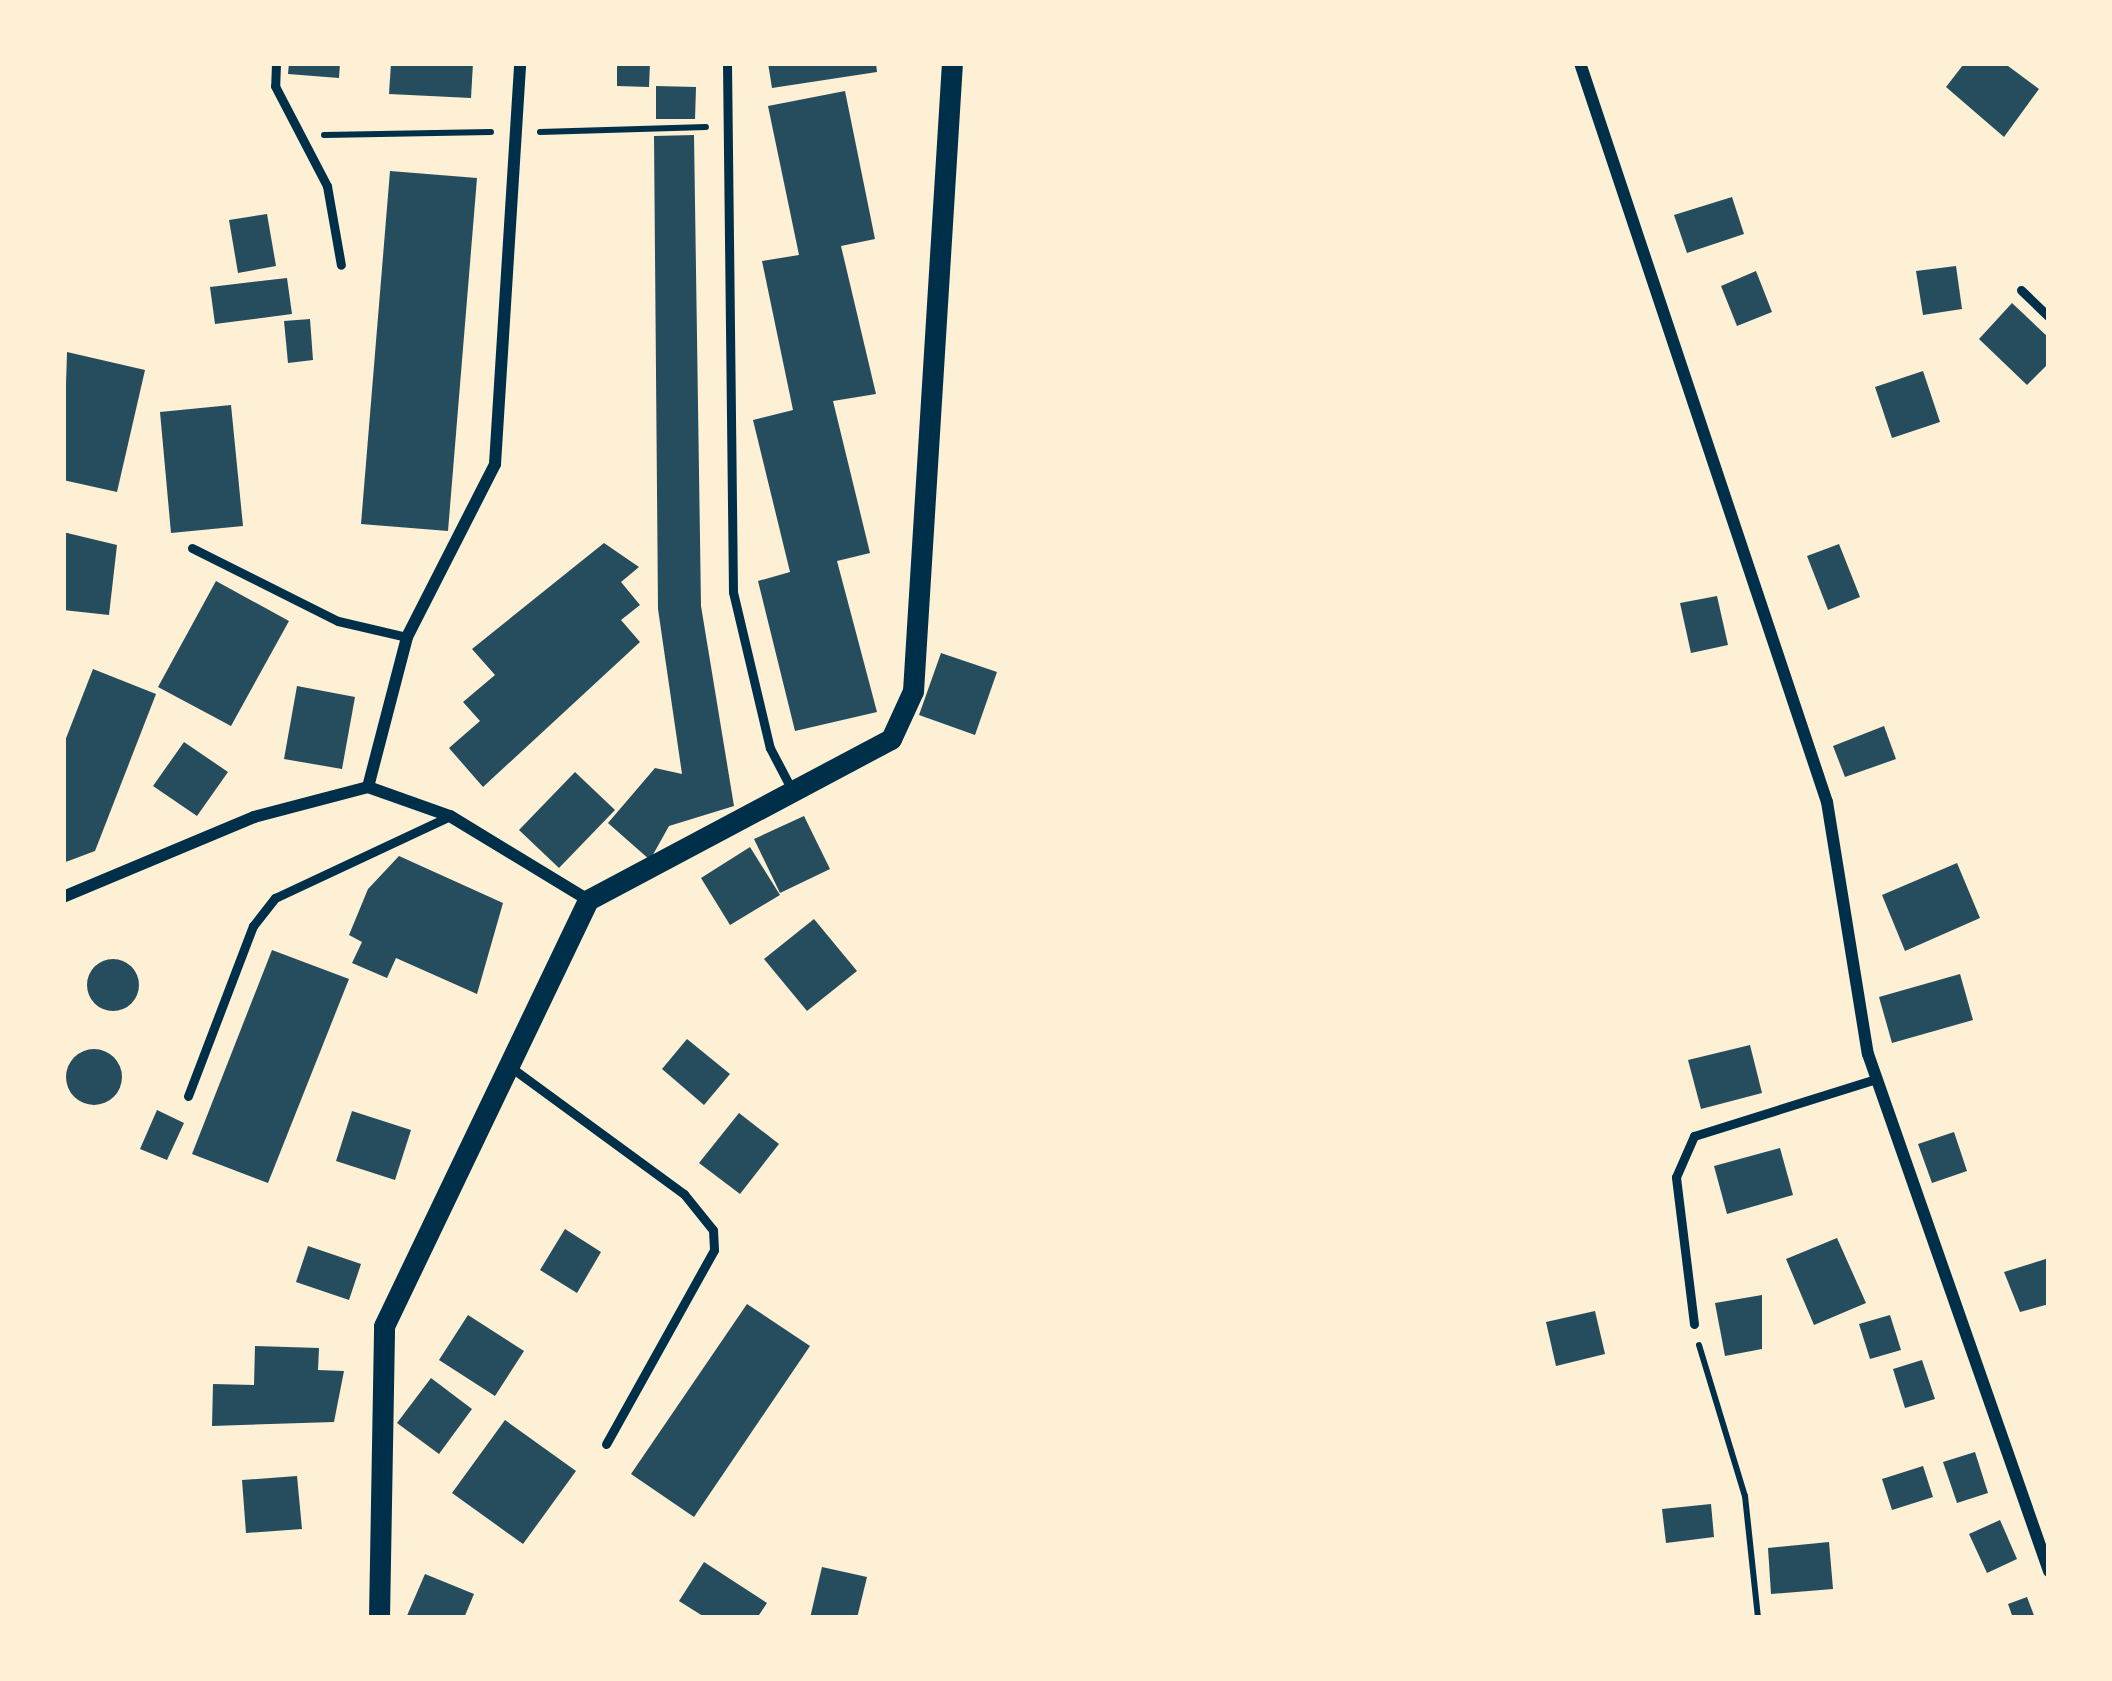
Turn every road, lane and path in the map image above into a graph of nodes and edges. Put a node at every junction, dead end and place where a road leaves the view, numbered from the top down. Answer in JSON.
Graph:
{"nodes":[{"id":1,"x":276,"y":63,"type":"edge"},
{"id":2,"x":520,"y":63,"type":"edge"},
{"id":3,"x":727,"y":63,"type":"edge"},
{"id":4,"x":952,"y":63,"type":"edge"},
{"id":5,"x":1580,"y":63,"type":"edge"},
{"id":6,"x":728,"y":125,"type":"junction"},
{"id":7,"x":517,"y":131,"type":"junction"},
{"id":8,"x":303,"y":135,"type":"junction"},
{"id":9,"x":340,"y":265,"type":"dead end"},
{"id":10,"x":2020,"y":290,"type":"dead end"},
{"id":11,"x":2049,"y":317,"type":"edge"},
{"id":12,"x":192,"y":548,"type":"dead end"},
{"id":13,"x":407,"y":637,"type":"junction"},
{"id":14,"x":368,"y":787,"type":"junction"},
{"id":15,"x":792,"y":790,"type":"junction"},
{"id":16,"x":450,"y":816,"type":"junction"},
{"id":17,"x":63,"y":897,"type":"edge"},
{"id":18,"x":588,"y":900,"type":"junction"},
{"id":19,"x":505,"y":1063,"type":"junction"},
{"id":20,"x":1876,"y":1079,"type":"junction"},
{"id":21,"x":188,"y":1096,"type":"dead end"},
{"id":22,"x":1694,"y":1324,"type":"joint"},
{"id":23,"x":606,"y":1444,"type":"dead end"},
{"id":24,"x":2049,"y":1571,"type":"edge"},
{"id":25,"x":379,"y":1618,"type":"edge"},
{"id":26,"x":1758,"y":1618,"type":"edge"}],
"edges":[{"from":1,"to":8,"type":"lane"},
{"from":2,"to":7,"type":"street"},
{"from":3,"to":6,"type":"lane"},
{"from":4,"to":15,"type":"street"},
{"from":5,"to":20,"type":"street"},
{"from":6,"to":7,"type":"path"},
{"from":6,"to":15,"type":"lane"},
{"from":7,"to":8,"type":"path"},
{"from":7,"to":13,"type":"street"},
{"from":8,"to":9,"type":"lane"},
{"from":10,"to":11,"type":"lane"},
{"from":12,"to":13,"type":"lane"},
{"from":13,"to":14,"type":"street"},
{"from":14,"to":16,"type":"street"},
{"from":14,"to":17,"type":"street"},
{"from":15,"to":18,"type":"street"},
{"from":16,"to":18,"type":"street"},
{"from":16,"to":21,"type":"lane"},
{"from":18,"to":19,"type":"street"},
{"from":19,"to":23,"type":"lane"},
{"from":19,"to":25,"type":"street"},
{"from":20,"to":22,"type":"lane"},
{"from":20,"to":24,"type":"street"},
{"from":22,"to":26,"type":"path"}]}
